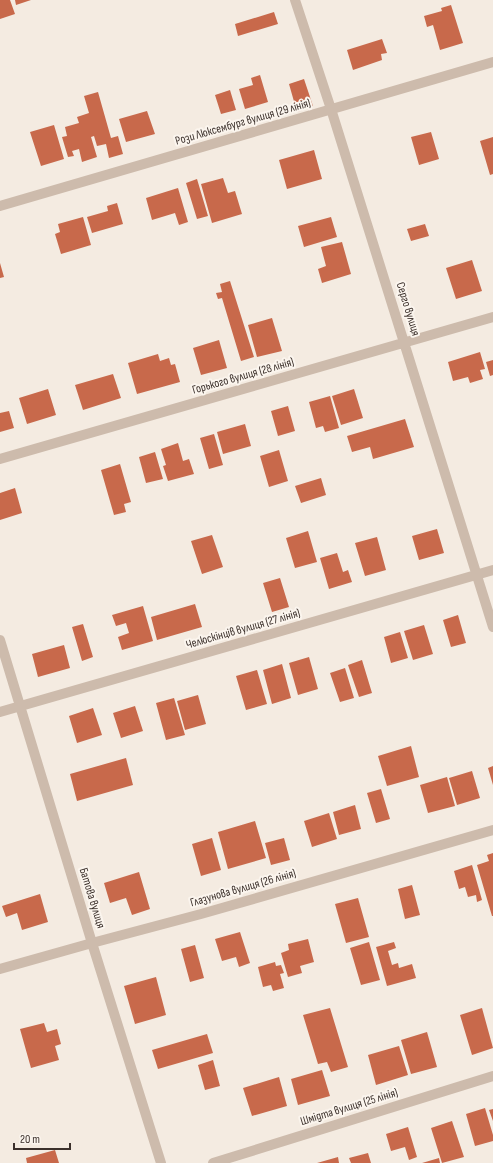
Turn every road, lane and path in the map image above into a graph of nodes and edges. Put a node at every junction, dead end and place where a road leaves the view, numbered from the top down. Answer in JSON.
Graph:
{"nodes":[{"id":1,"x":295,"y":0,"type":"edge"},
{"id":2,"x":493,"y":62,"type":"edge"},
{"id":3,"x":331,"y":109,"type":"junction"},
{"id":4,"x":0,"y":206,"type":"edge"},
{"id":5,"x":493,"y":317,"type":"edge"},
{"id":6,"x":404,"y":343,"type":"junction"},
{"id":7,"x":0,"y":459,"type":"edge"},
{"id":8,"x":493,"y":570,"type":"edge"},
{"id":9,"x":477,"y":575,"type":"junction"},
{"id":10,"x":493,"y":627,"type":"edge"},
{"id":11,"x":0,"y":640,"type":"edge"},
{"id":12,"x":20,"y":706,"type":"junction"},
{"id":13,"x":0,"y":712,"type":"edge"},
{"id":14,"x":493,"y":830,"type":"edge"},
{"id":15,"x":92,"y":942,"type":"junction"},
{"id":16,"x":0,"y":969,"type":"edge"},
{"id":17,"x":493,"y":1076,"type":"edge"},
{"id":18,"x":161,"y":1163,"type":"edge"},
{"id":19,"x":213,"y":1163,"type":"edge"}],
"edges":[{"from":1,"to":3,"type":"street","name":"Серго вулиця"},
{"from":2,"to":3,"type":"street","name":"Рози Люксембург вулиця (29 лiнiя)"},
{"from":3,"to":4,"type":"street","name":"Рози Люксембург вулиця (29 лiнiя)"},
{"from":3,"to":6,"type":"street","name":"Серго вулиця"},
{"from":5,"to":6,"type":"street","name":"Горького вулиця (28 лiнiя)"},
{"from":6,"to":7,"type":"street","name":"Горького вулиця (28 лiнiя)"},
{"from":6,"to":9,"type":"street","name":"Серго вулиця"},
{"from":8,"to":9,"type":"street","name":"Челюскінців вулиця (27 лiнiя)"},
{"from":9,"to":10,"type":"street","name":"Серго вулиця"},
{"from":9,"to":12,"type":"street","name":"Челюскінців вулиця (27 лiнiя)"},
{"from":11,"to":12,"type":"street","name":"Батова вулиця"},
{"from":12,"to":13,"type":"street","name":"Челюскінців вулиця (27 лiнiя)"},
{"from":12,"to":15,"type":"street","name":"Батова вулиця"},
{"from":14,"to":15,"type":"street","name":"Глазунова вулиця (26 лiнiя)"},
{"from":15,"to":16,"type":"street","name":"Глазунова вулиця (26 лiнiя)"},
{"from":15,"to":18,"type":"street","name":"Батова вулиця"},
{"from":17,"to":19,"type":"street","name":"Шмідта вулиця (25 лiнiя)"}]}
